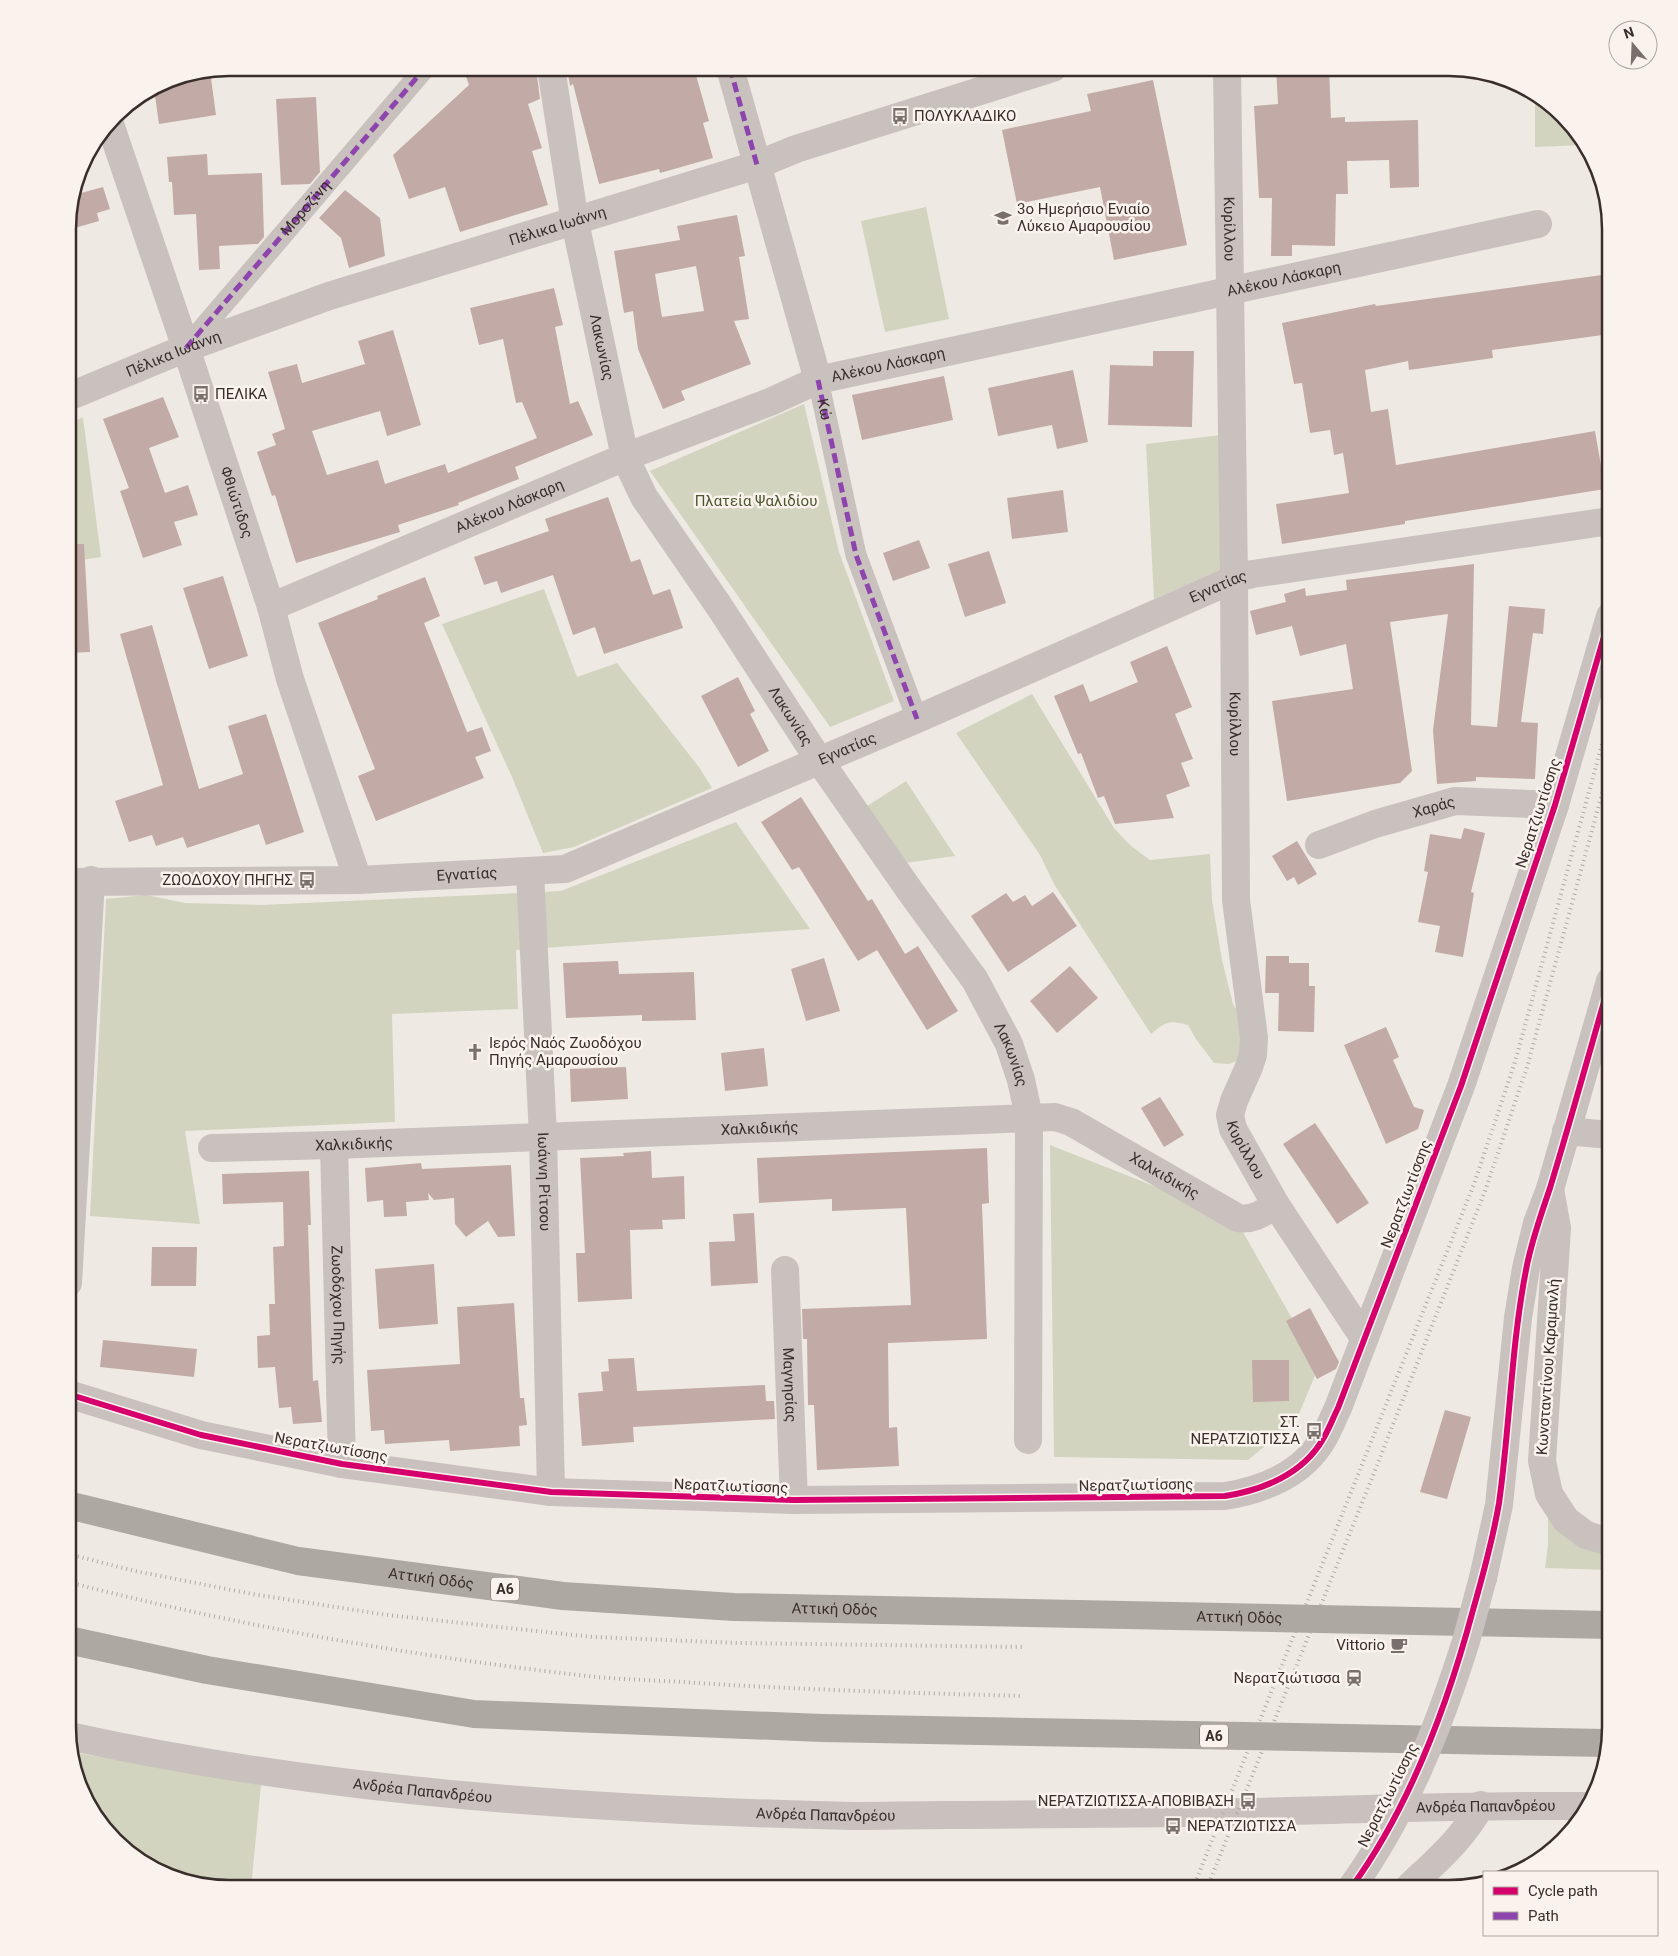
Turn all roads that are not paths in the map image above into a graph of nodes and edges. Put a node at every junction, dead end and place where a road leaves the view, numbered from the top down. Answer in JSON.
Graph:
{"nodes":[{"id":1,"x":417,"y":77,"type":"edge"},
{"id":2,"x":552,"y":77,"type":"edge"},
{"id":3,"x":733,"y":77,"type":"edge"},
{"id":4,"x":1024,"y":77,"type":"edge"},
{"id":5,"x":1227,"y":77,"type":"edge"},
{"id":6,"x":112,"y":130,"type":"edge"},
{"id":7,"x":757,"y":165,"type":"junction"},
{"id":8,"x":576,"y":222,"type":"junction"},
{"id":9,"x":1538,"y":224,"type":"dead end"},
{"id":10,"x":1230,"y":290,"type":"junction"},
{"id":11,"x":186,"y":348,"type":"junction"},
{"id":12,"x":818,"y":380,"type":"junction"},
{"id":13,"x":77,"y":393,"type":"edge"},
{"id":14,"x":625,"y":457,"type":"junction"},
{"id":15,"x":1602,"y":522,"type":"edge"},
{"id":16,"x":1234,"y":580,"type":"junction"},
{"id":17,"x":271,"y":607,"type":"junction"},
{"id":18,"x":1602,"y":643,"type":"edge"},
{"id":19,"x":916,"y":719,"type":"junction"},
{"id":20,"x":820,"y":760,"type":"junction"},
{"id":21,"x":1555,"y":805,"type":"junction"},
{"id":22,"x":1319,"y":845,"type":"dead end"},
{"id":23,"x":530,"y":872,"type":"junction"},
{"id":24,"x":358,"y":880,"type":"junction"},
{"id":25,"x":79,"y":881,"type":"edge"},
{"id":26,"x":77,"y":972,"type":"edge"},
{"id":27,"x":1602,"y":1008,"type":"edge"},
{"id":28,"x":1029,"y":1117,"type":"junction"},
{"id":29,"x":1566,"y":1131,"type":"junction"},
{"id":30,"x":1602,"y":1133,"type":"edge"},
{"id":31,"x":543,"y":1136,"type":"junction"},
{"id":32,"x":334,"y":1145,"type":"junction"},
{"id":33,"x":212,"y":1148,"type":"dead end"},
{"id":34,"x":1550,"y":1188,"type":"junction"},
{"id":35,"x":1276,"y":1205,"type":"junction"},
{"id":36,"x":785,"y":1270,"type":"dead end"},
{"id":37,"x":1364,"y":1338,"type":"junction"},
{"id":38,"x":76,"y":1397,"type":"edge"},
{"id":39,"x":1028,"y":1440,"type":"dead end"},
{"id":40,"x":342,"y":1464,"type":"junction"},
{"id":41,"x":551,"y":1492,"type":"junction"},
{"id":42,"x":794,"y":1500,"type":"junction"},
{"id":43,"x":76,"y":1507,"type":"edge"},
{"id":44,"x":1602,"y":1540,"type":"edge"},
{"id":45,"x":1602,"y":1625,"type":"edge"},
{"id":46,"x":76,"y":1642,"type":"edge"},
{"id":47,"x":77,"y":1738,"type":"edge"},
{"id":48,"x":1600,"y":1743,"type":"edge"},
{"id":49,"x":1481,"y":1805,"type":"junction"},
{"id":50,"x":1579,"y":1806,"type":"edge"},
{"id":51,"x":1357,"y":1880,"type":"edge"},
{"id":52,"x":1416,"y":1880,"type":"edge"}],
"edges":[{"from":1,"to":11,"type":"street","name":"Μοροζίνη"},
{"from":2,"to":8,"type":"street","name":"Λακωνίας"},
{"from":3,"to":7,"type":"street","name":"Κώ"},
{"from":4,"to":7,"type":"street","name":"Πέλικα Ιωάννη"},
{"from":5,"to":10,"type":"street","name":"Κυρίλλου"},
{"from":6,"to":11,"type":"street","name":"Φθιώτιδος"},
{"from":7,"to":8,"type":"street","name":"Πέλικα Ιωάννη"},
{"from":7,"to":12,"type":"street","name":"Κώ"},
{"from":8,"to":11,"type":"street","name":"Πέλικα Ιωάννη"},
{"from":8,"to":14,"type":"street","name":"Λακωνίας"},
{"from":9,"to":10,"type":"street","name":"Αλέκου Λάσκαρη"},
{"from":10,"to":12,"type":"street","name":"Αλέκου Λάσκαρη"},
{"from":10,"to":16,"type":"street","name":"Κυρίλλου"},
{"from":11,"to":13,"type":"street","name":"Πέλικα Ιωάννη"},
{"from":11,"to":17,"type":"street","name":"Φθιώτιδος"},
{"from":12,"to":14,"type":"street","name":"Αλέκου Λάσκαρη"},
{"from":12,"to":19,"type":"street","name":"Κώ"},
{"from":14,"to":17,"type":"street","name":"Αλέκου Λάσκαρη"},
{"from":14,"to":20,"type":"street","name":"Λακωνίας"},
{"from":15,"to":16,"type":"street","name":"Εγνατίας"},
{"from":16,"to":19,"type":"street","name":"Εγνατίας"},
{"from":16,"to":35,"type":"street","name":"Κυρίλλου"},
{"from":17,"to":24,"type":"street","name":"Φθιώτιδος"},
{"from":18,"to":21,"type":"street","name":"Νερατζιωτίσσης"},
{"from":19,"to":20,"type":"street","name":"Εγνατίας"},
{"from":20,"to":23,"type":"street","name":"Εγνατίας"},
{"from":20,"to":28,"type":"street","name":"Λακωνίας"},
{"from":21,"to":22,"type":"street","name":"Χαράς"},
{"from":21,"to":37,"type":"street","name":"Νερατζιωτίσσης"},
{"from":23,"to":24,"type":"street","name":"Εγνατίας"},
{"from":23,"to":31,"type":"street","name":"Ιωάννη Ρίτσου"},
{"from":24,"to":25,"type":"street","name":"Εγνατίας"},
{"from":25,"to":26,"type":"street"},
{"from":27,"to":29,"type":"street","name":"Νερατζιωτίσσης"},
{"from":28,"to":31,"type":"street","name":"Χαλκιδικής"},
{"from":28,"to":35,"type":"street","name":"Χαλκιδικής"},
{"from":28,"to":39,"type":"street","name":"Λακωνίας"},
{"from":29,"to":30,"type":"street"},
{"from":29,"to":34,"type":"street","name":"Νερατζιωτίσσης"},
{"from":31,"to":32,"type":"street","name":"Χαλκιδικής"},
{"from":31,"to":41,"type":"street","name":"Ιωάννη Ρίτσου"},
{"from":32,"to":33,"type":"street","name":"Χαλκιδικής"},
{"from":32,"to":40,"type":"street","name":"Ζωοδόχου Πηγής"},
{"from":34,"to":44,"type":"street","name":"Κωνσταντίνου Καραμανλή"},
{"from":34,"to":51,"type":"street","name":"Νερατζιωτίσσης","bridge":true},
{"from":35,"to":37,"type":"street","name":"Κυρίλλου"},
{"from":36,"to":42,"type":"street","name":"Μαγνησίας"},
{"from":37,"to":42,"type":"street","name":"Νερατζιωτίσσης"},
{"from":38,"to":40,"type":"street","name":"Νερατζιωτίσσης"},
{"from":40,"to":41,"type":"street","name":"Νερατζιωτίσσης"},
{"from":41,"to":42,"type":"street","name":"Νερατζιωτίσσης"},
{"from":43,"to":45,"type":"highway","name":"Αττική Οδός","number":"Α6"},
{"from":46,"to":48,"type":"highway","number":"Α6"},
{"from":47,"to":49,"type":"street","name":"Ανδρέα Παπανδρέου"},
{"from":49,"to":50,"type":"street","name":"Ανδρέα Παπανδρέου"},
{"from":49,"to":52,"type":"street"}]}
